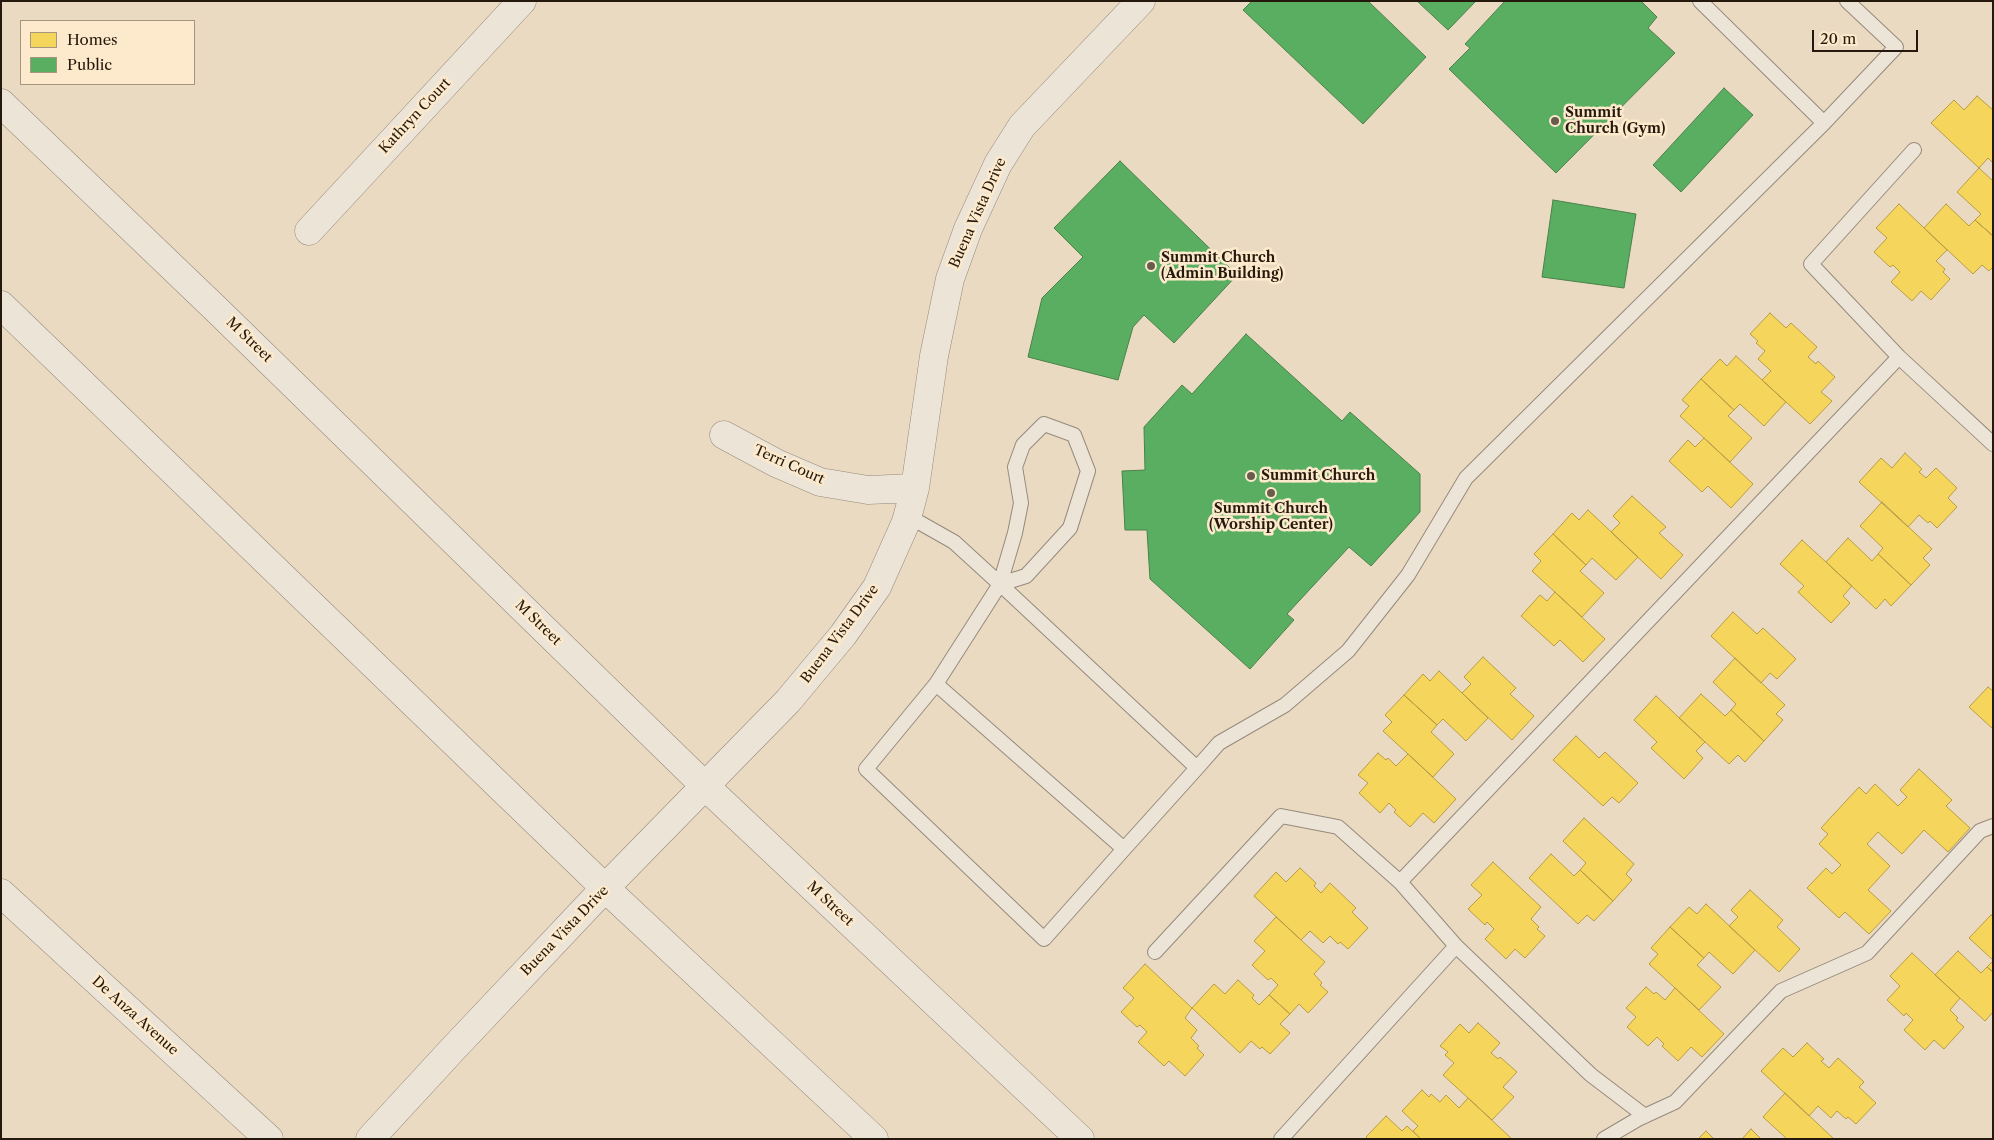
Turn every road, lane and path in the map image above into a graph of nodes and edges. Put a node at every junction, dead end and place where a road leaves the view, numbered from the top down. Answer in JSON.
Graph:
{"nodes":[{"id":1,"x":522,"y":1,"type":"edge"},
{"id":2,"x":1141,"y":1,"type":"edge"},
{"id":3,"x":1700,"y":1,"type":"edge"},
{"id":4,"x":1848,"y":1,"type":"edge"},
{"id":5,"x":1,"y":103,"type":"edge"},
{"id":6,"x":1824,"y":123,"type":"junction"},
{"id":7,"x":1914,"y":150,"type":"dead end"},
{"id":8,"x":309,"y":231,"type":"dead end"},
{"id":9,"x":1,"y":305,"type":"edge"},
{"id":10,"x":1899,"y":357,"type":"junction"},
{"id":11,"x":724,"y":435,"type":"dead end"},
{"id":12,"x":1993,"y":444,"type":"edge"},
{"id":13,"x":916,"y":488,"type":"junction"},
{"id":14,"x":908,"y":516,"type":"junction"},
{"id":15,"x":1000,"y":584,"type":"junction"},
{"id":16,"x":936,"y":684,"type":"junction"},
{"id":17,"x":1197,"y":768,"type":"junction"},
{"id":18,"x":705,"y":786,"type":"junction"},
{"id":19,"x":1993,"y":826,"type":"edge"},
{"id":20,"x":1124,"y":849,"type":"junction"},
{"id":21,"x":1400,"y":882,"type":"junction"},
{"id":22,"x":605,"y":888,"type":"junction"},
{"id":23,"x":4,"y":901,"type":"edge"},
{"id":24,"x":1456,"y":946,"type":"junction"},
{"id":25,"x":1155,"y":952,"type":"dead end"},
{"id":26,"x":1645,"y":1116,"type":"junction"},
{"id":27,"x":270,"y":1139,"type":"edge"},
{"id":28,"x":370,"y":1139,"type":"edge"},
{"id":29,"x":874,"y":1139,"type":"edge"},
{"id":30,"x":1080,"y":1139,"type":"edge"},
{"id":31,"x":1281,"y":1139,"type":"edge"},
{"id":32,"x":1604,"y":1139,"type":"edge"}],
"edges":[{"from":1,"to":8,"type":"street","name":"Kathryn Court"},
{"from":2,"to":13,"type":"street","name":"Buena Vista Drive"},
{"from":3,"to":6,"type":"lane"},
{"from":4,"to":6,"type":"lane"},
{"from":5,"to":18,"type":"street","name":"M Street"},
{"from":6,"to":17,"type":"lane"},
{"from":7,"to":10,"type":"lane"},
{"from":9,"to":22,"type":"street"},
{"from":10,"to":12,"type":"lane"},
{"from":10,"to":21,"type":"lane"},
{"from":11,"to":13,"type":"street","name":"Terri Court"},
{"from":13,"to":14,"type":"street","name":"Buena Vista Drive"},
{"from":14,"to":15,"type":"lane"},
{"from":14,"to":18,"type":"street","name":"Buena Vista Drive"},
{"from":15,"to":15,"type":"lane"},
{"from":15,"to":16,"type":"lane"},
{"from":15,"to":17,"type":"lane"},
{"from":16,"to":20,"type":"lane"},
{"from":16,"to":20,"type":"lane"},
{"from":17,"to":20,"type":"lane"},
{"from":18,"to":22,"type":"street","name":"Buena Vista Drive"},
{"from":18,"to":30,"type":"street","name":"M Street"},
{"from":19,"to":26,"type":"lane"},
{"from":21,"to":24,"type":"lane"},
{"from":21,"to":25,"type":"lane"},
{"from":22,"to":28,"type":"street","name":"Buena Vista Drive"},
{"from":22,"to":29,"type":"street"},
{"from":23,"to":27,"type":"street","name":"De Anza Avenue"},
{"from":24,"to":26,"type":"lane"},
{"from":24,"to":31,"type":"lane"},
{"from":26,"to":32,"type":"lane"}]}
